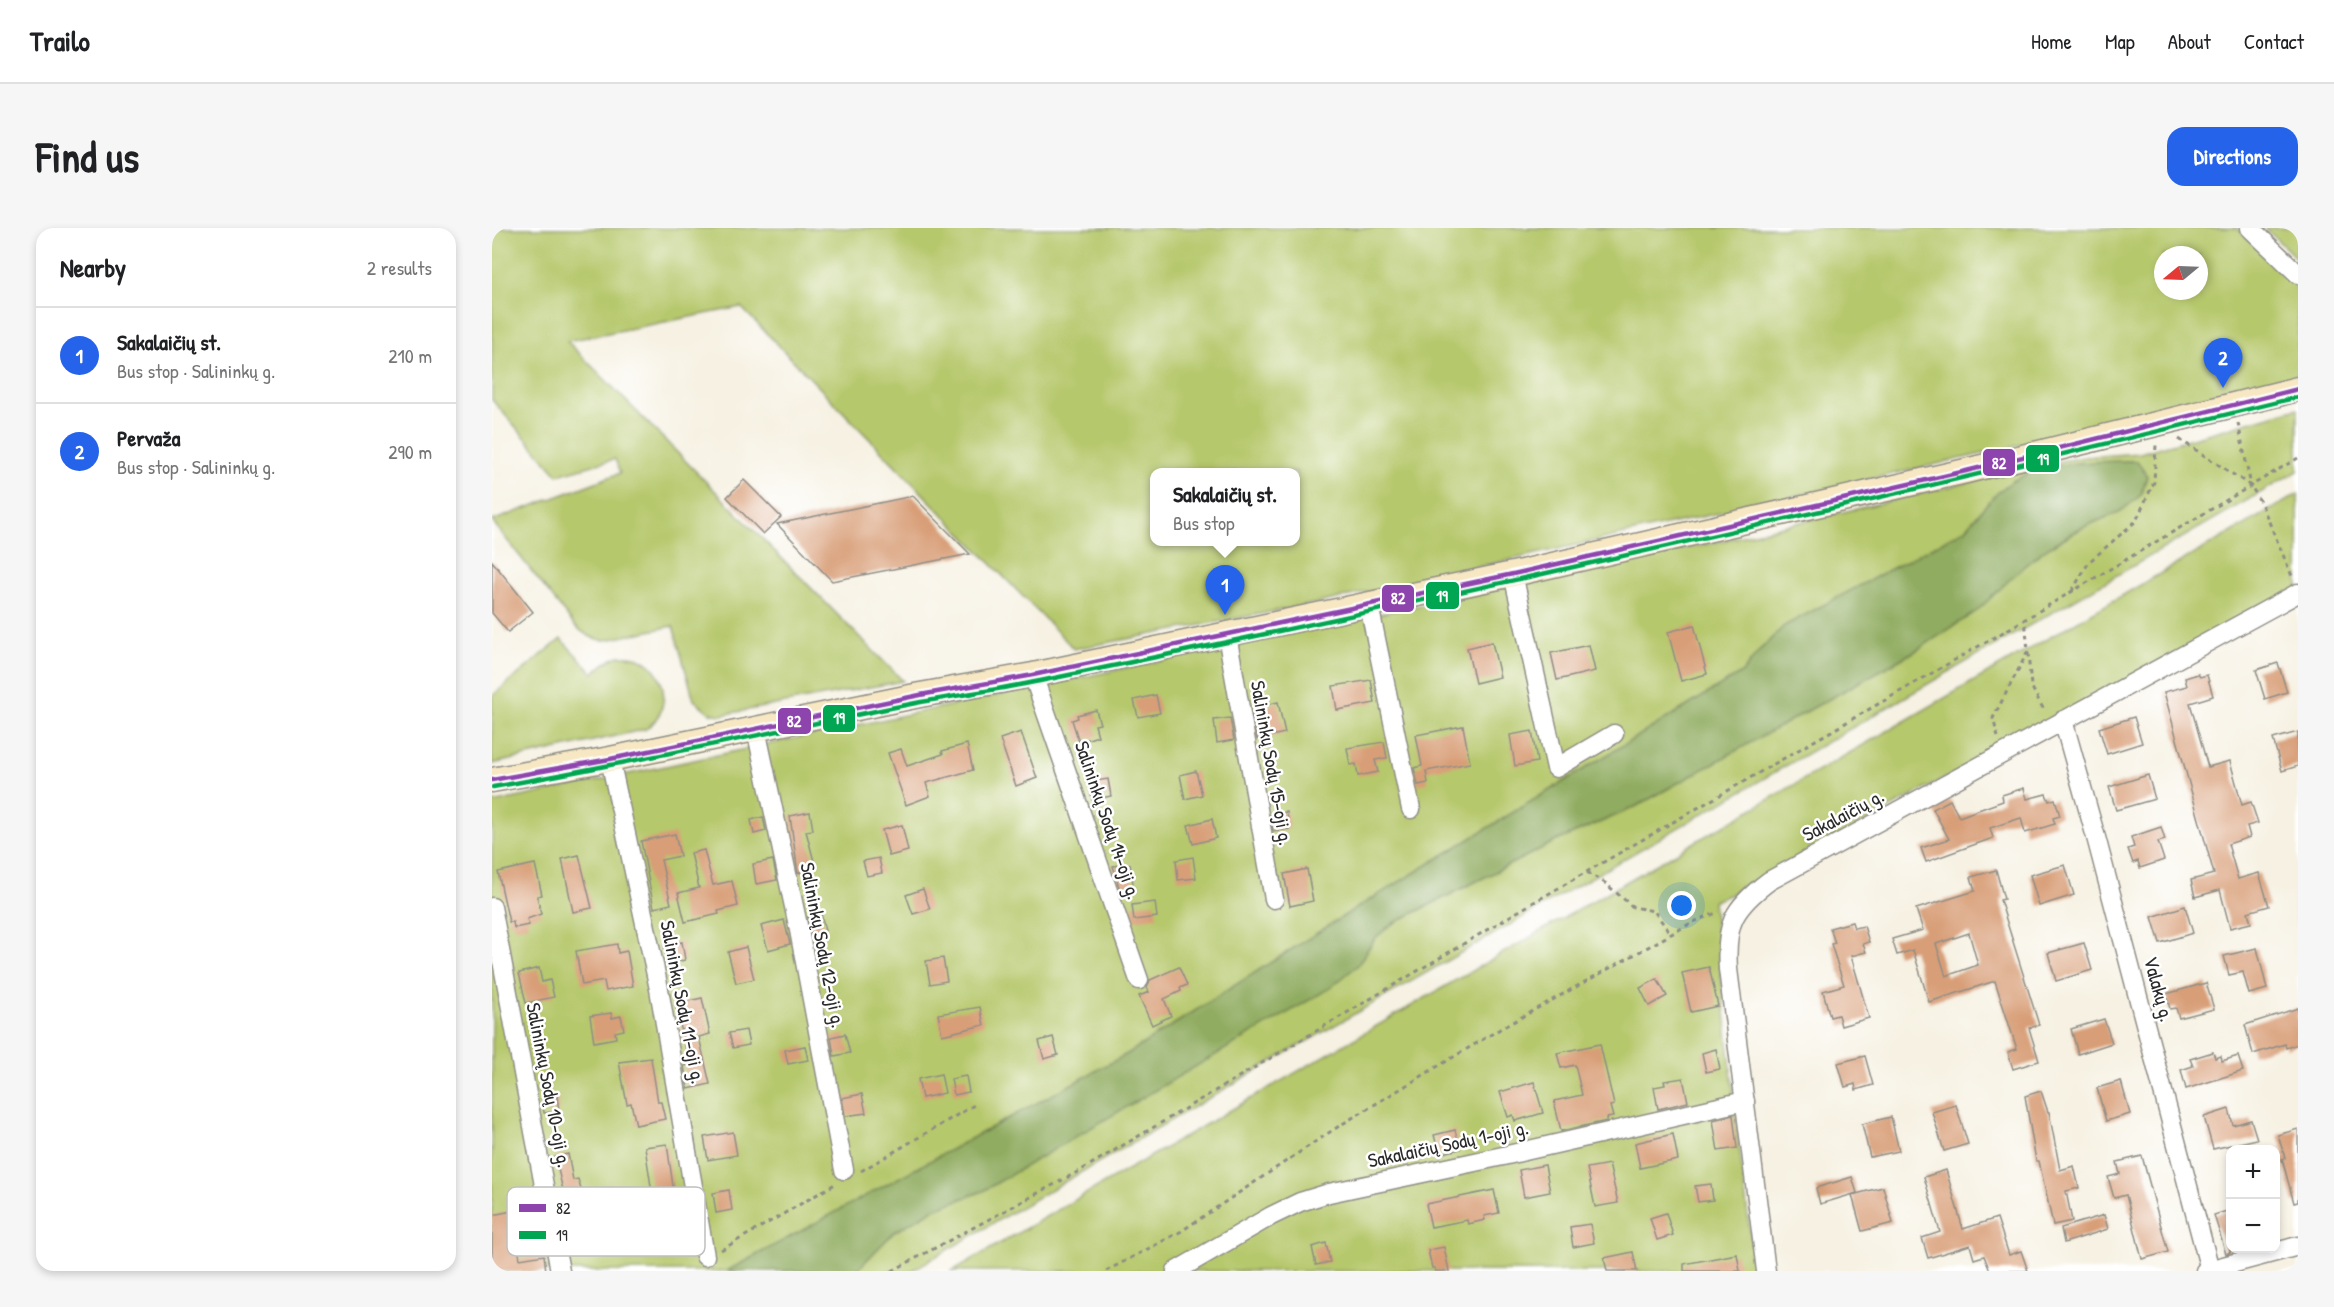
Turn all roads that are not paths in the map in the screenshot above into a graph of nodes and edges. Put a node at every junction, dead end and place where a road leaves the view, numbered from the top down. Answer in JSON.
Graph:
{"nodes":[{"id":1,"x":2250,"y":228,"type":"edge"},
{"id":2,"x":2298,"y":274,"type":"edge"},
{"id":3,"x":2298,"y":389,"type":"edge"},
{"id":4,"x":1513,"y":574,"type":"junction"},
{"id":5,"x":2296,"y":587,"type":"edge"},
{"id":6,"x":1370,"y":605,"type":"junction"},
{"id":7,"x":1227,"y":635,"type":"junction"},
{"id":8,"x":1033,"y":675,"type":"junction"},
{"id":9,"x":2058,"y":723,"type":"junction"},
{"id":10,"x":756,"y":729,"type":"junction"},
{"id":11,"x":1614,"y":734,"type":"dead end"},
{"id":12,"x":610,"y":759,"type":"junction"},
{"id":13,"x":492,"y":780,"type":"edge"},
{"id":14,"x":1411,"y":809,"type":"dead end"},
{"id":15,"x":1274,"y":899,"type":"dead end"},
{"id":16,"x":492,"y":908,"type":"edge"},
{"id":17,"x":1139,"y":980,"type":"dead end"},
{"id":18,"x":1745,"y":1101,"type":"junction"},
{"id":19,"x":843,"y":1170,"type":"dead end"},
{"id":20,"x":544,"y":1187,"type":"edge"},
{"id":21,"x":693,"y":1187,"type":"edge"},
{"id":22,"x":2298,"y":1246,"type":"edge"},
{"id":23,"x":557,"y":1256,"type":"edge"},
{"id":24,"x":2207,"y":1270,"type":"edge"},
{"id":25,"x":560,"y":1271,"type":"edge"},
{"id":26,"x":1176,"y":1271,"type":"edge"},
{"id":27,"x":1766,"y":1271,"type":"edge"}],
"edges":[{"from":1,"to":2,"type":"street"},
{"from":3,"to":4,"type":"main road"},
{"from":4,"to":6,"type":"main road"},
{"from":4,"to":11,"type":"street"},
{"from":5,"to":9,"type":"street","name":"Sakalaičių g."},
{"from":6,"to":7,"type":"main road"},
{"from":6,"to":14,"type":"street"},
{"from":7,"to":8,"type":"main road"},
{"from":7,"to":15,"type":"street","name":"Salininkų Sodų 15-oji g."},
{"from":8,"to":10,"type":"main road"},
{"from":8,"to":17,"type":"street","name":"Salininkų Sodų 14-oji g."},
{"from":9,"to":18,"type":"street","name":"Sakalaičių g."},
{"from":9,"to":24,"type":"street","name":"Valakų g."},
{"from":10,"to":12,"type":"main road"},
{"from":10,"to":19,"type":"street","name":"Salininkų Sodų 12-oji g."},
{"from":12,"to":13,"type":"main road"},
{"from":12,"to":21,"type":"street","name":"Salininkų Sodų 11-oji g."},
{"from":16,"to":20,"type":"street","name":"Salininkų Sodų 10-oji g."},
{"from":18,"to":26,"type":"street","name":"Sakalaičių Sodų 1-oji g."},
{"from":18,"to":27,"type":"street","name":"Sakalaičių g."},
{"from":22,"to":24,"type":"street"},
{"from":23,"to":25,"type":"street","name":"Salininkų Sodų 10-oji g."}]}
